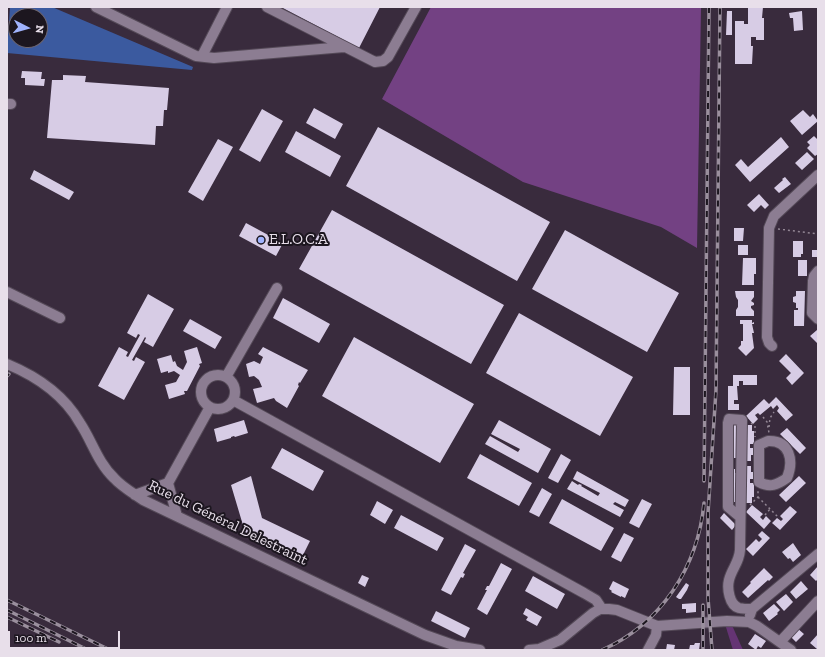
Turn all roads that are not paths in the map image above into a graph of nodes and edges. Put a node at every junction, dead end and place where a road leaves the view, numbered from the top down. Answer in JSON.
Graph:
{"nodes":[{"id":1,"x":96,"y":7,"type":"edge"},
{"id":2,"x":227,"y":7,"type":"edge"},
{"id":3,"x":267,"y":7,"type":"edge"},
{"id":4,"x":416,"y":7,"type":"edge"},
{"id":5,"x":344,"y":47,"type":"junction"},
{"id":6,"x":202,"y":56,"type":"junction"},
{"id":7,"x":818,"y":175,"type":"edge"},
{"id":8,"x":818,"y":272,"type":"edge"},
{"id":9,"x":277,"y":288,"type":"dead end"},
{"id":10,"x":7,"y":292,"type":"edge"},
{"id":11,"x":60,"y":318,"type":"dead end"},
{"id":12,"x":818,"y":319,"type":"edge"},
{"id":13,"x":772,"y":346,"type":"dead end"},
{"id":14,"x":7,"y":364,"type":"edge"},
{"id":15,"x":226,"y":377,"type":"junction"},
{"id":16,"x":233,"y":400,"type":"junction"},
{"id":17,"x":210,"y":407,"type":"junction"},
{"id":18,"x":728,"y":464,"type":"junction"},
{"id":19,"x":741,"y":464,"type":"junction"},
{"id":20,"x":759,"y":465,"type":"junction"},
{"id":21,"x":168,"y":482,"type":"junction"},
{"id":22,"x":135,"y":495,"type":"junction"},
{"id":23,"x":177,"y":516,"type":"junction"},
{"id":24,"x":740,"y":517,"type":"junction"},
{"id":25,"x":818,"y":554,"type":"edge"},
{"id":26,"x":818,"y":602,"type":"edge"},
{"id":27,"x":602,"y":609,"type":"junction"},
{"id":28,"x":752,"y":609,"type":"junction"},
{"id":29,"x":749,"y":622,"type":"junction"},
{"id":30,"x":657,"y":626,"type":"junction"},
{"id":31,"x":780,"y":642,"type":"junction"},
{"id":32,"x":480,"y":650,"type":"edge"},
{"id":33,"x":529,"y":650,"type":"edge"},
{"id":34,"x":648,"y":650,"type":"edge"},
{"id":35,"x":791,"y":650,"type":"edge"}],
"edges":[{"from":1,"to":6,"type":"street"},
{"from":2,"to":6,"type":"street"},
{"from":3,"to":5,"type":"street"},
{"from":4,"to":5,"type":"street"},
{"from":5,"to":6,"type":"street"},
{"from":7,"to":13,"type":"street"},
{"from":8,"to":12,"type":"street"},
{"from":9,"to":15,"type":"street"},
{"from":10,"to":11,"type":"street"},
{"from":14,"to":22,"type":"street","name":"Rue du Général Delestraint"},
{"from":15,"to":16,"type":"street"},
{"from":15,"to":17,"type":"street"},
{"from":16,"to":17,"type":"street"},
{"from":16,"to":27,"type":"street"},
{"from":17,"to":21,"type":"street"},
{"from":18,"to":19,"type":"street"},
{"from":18,"to":19,"type":"street"},
{"from":18,"to":24,"type":"street"},
{"from":19,"to":20,"type":"street"},
{"from":19,"to":24,"type":"street"},
{"from":20,"to":20,"type":"street"},
{"from":21,"to":22,"type":"street"},
{"from":21,"to":23,"type":"street"},
{"from":22,"to":23,"type":"street","name":"Rue du Général Delestraint"},
{"from":23,"to":32,"type":"street","name":"Rue du Général Delestraint"},
{"from":24,"to":28,"type":"street"},
{"from":25,"to":28,"type":"street"},
{"from":26,"to":31,"type":"street"},
{"from":27,"to":30,"type":"street"},
{"from":27,"to":33,"type":"street"},
{"from":28,"to":29,"type":"street"},
{"from":29,"to":30,"type":"street"},
{"from":29,"to":31,"type":"street"},
{"from":30,"to":34,"type":"street"},
{"from":31,"to":35,"type":"street"}]}
